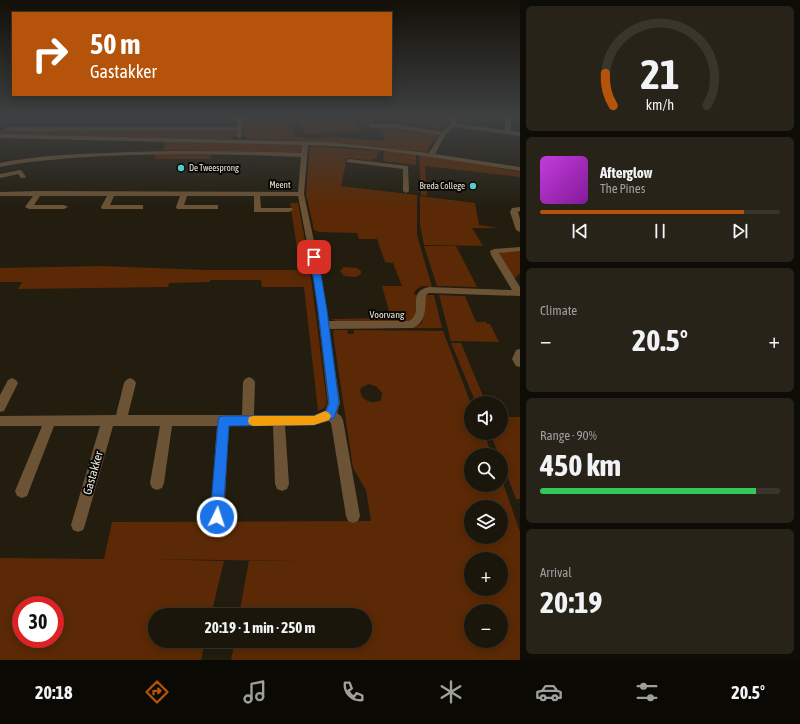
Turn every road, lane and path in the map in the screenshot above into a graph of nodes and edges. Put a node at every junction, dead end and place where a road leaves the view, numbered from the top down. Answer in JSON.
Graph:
{"nodes":[{"id":1,"x":305,"y":147,"type":"edge"},
{"id":2,"x":363,"y":147,"type":"edge"},
{"id":3,"x":436,"y":147,"type":"edge"},
{"id":4,"x":381,"y":148,"type":"junction"},
{"id":5,"x":304,"y":155,"type":"junction"},
{"id":6,"x":431,"y":155,"type":"junction"},
{"id":7,"x":0,"y":158,"type":"edge"},
{"id":8,"x":349,"y":161,"type":"dead end"},
{"id":9,"x":379,"y":164,"type":"junction"},
{"id":10,"x":1,"y":165,"type":"edge"},
{"id":11,"x":520,"y":169,"type":"edge"},
{"id":12,"x":0,"y":176,"type":"edge"},
{"id":13,"x":23,"y":177,"type":"dead end"},
{"id":14,"x":406,"y":191,"type":"dead end"},
{"id":15,"x":0,"y":194,"type":"edge"},
{"id":16,"x":39,"y":194,"type":"junction"},
{"id":17,"x":112,"y":194,"type":"junction"},
{"id":18,"x":184,"y":194,"type":"junction"},
{"id":19,"x":257,"y":194,"type":"junction"},
{"id":20,"x":301,"y":194,"type":"junction"},
{"id":21,"x":64,"y":207,"type":"dead end"},
{"id":22,"x":140,"y":207,"type":"dead end"},
{"id":23,"x":215,"y":207,"type":"dead end"},
{"id":24,"x":289,"y":210,"type":"dead end"},
{"id":25,"x":520,"y":210,"type":"edge"},
{"id":26,"x":520,"y":230,"type":"edge"},
{"id":27,"x":520,"y":249,"type":"edge"},
{"id":28,"x":519,"y":293,"type":"edge"},
{"id":29,"x":325,"y":325,"type":"junction"},
{"id":30,"x":520,"y":353,"type":"edge"},
{"id":31,"x":520,"y":363,"type":"edge"},
{"id":32,"x":249,"y":382,"type":"dead end"},
{"id":33,"x":12,"y":383,"type":"dead end"},
{"id":34,"x":130,"y":383,"type":"dead end"},
{"id":35,"x":0,"y":407,"type":"edge"},
{"id":36,"x":330,"y":414,"type":"junction"},
{"id":37,"x":0,"y":421,"type":"edge"},
{"id":38,"x":50,"y":421,"type":"junction"},
{"id":39,"x":114,"y":421,"type":"junction"},
{"id":40,"x":167,"y":421,"type":"junction"},
{"id":41,"x":223,"y":421,"type":"junction"},
{"id":42,"x":248,"y":421,"type":"junction"},
{"id":43,"x":279,"y":421,"type":"junction"},
{"id":44,"x":156,"y":483,"type":"dead end"},
{"id":45,"x":282,"y":484,"type":"dead end"},
{"id":46,"x":22,"y":491,"type":"dead end"},
{"id":47,"x":352,"y":516,"type":"dead end"},
{"id":48,"x":217,"y":517,"type":"dead end"},
{"id":49,"x":78,"y":525,"type":"dead end"}],
"edges":[{"from":1,"to":5,"type":"street","name":"Meent"},
{"from":2,"to":4,"type":"street"},
{"from":3,"to":6,"type":"street"},
{"from":4,"to":6,"type":"street"},
{"from":4,"to":9,"type":"street"},
{"from":5,"to":10,"type":"street"},
{"from":5,"to":20,"type":"street","name":"Meent"},
{"from":6,"to":11,"type":"street"},
{"from":7,"to":10,"type":"street"},
{"from":8,"to":9,"type":"street"},
{"from":9,"to":14,"type":"street"},
{"from":12,"to":13,"type":"street"},
{"from":15,"to":16,"type":"street","name":"Meent"},
{"from":16,"to":17,"type":"street","name":"Meent"},
{"from":16,"to":21,"type":"street"},
{"from":17,"to":18,"type":"street","name":"Meent"},
{"from":17,"to":22,"type":"street"},
{"from":18,"to":19,"type":"street","name":"Meent"},
{"from":18,"to":23,"type":"street"},
{"from":19,"to":20,"type":"street","name":"Meent"},
{"from":19,"to":24,"type":"street","name":"Meent"},
{"from":20,"to":29,"type":"street"},
{"from":25,"to":26,"type":"street"},
{"from":27,"to":28,"type":"street","name":"Voorvang"},
{"from":28,"to":29,"type":"street","name":"Voorvang"},
{"from":29,"to":36,"type":"street"},
{"from":30,"to":31,"type":"street"},
{"from":32,"to":42,"type":"street"},
{"from":33,"to":35,"type":"street"},
{"from":34,"to":39,"type":"street","name":"Gastakker"},
{"from":36,"to":43,"type":"street"},
{"from":36,"to":47,"type":"street"},
{"from":37,"to":38,"type":"street"},
{"from":38,"to":39,"type":"street"},
{"from":38,"to":46,"type":"street"},
{"from":39,"to":40,"type":"street"},
{"from":39,"to":49,"type":"street","name":"Gastakker"},
{"from":40,"to":41,"type":"street"},
{"from":40,"to":44,"type":"street"},
{"from":41,"to":42,"type":"street"},
{"from":41,"to":48,"type":"street"},
{"from":42,"to":43,"type":"street"},
{"from":43,"to":45,"type":"street"}]}
